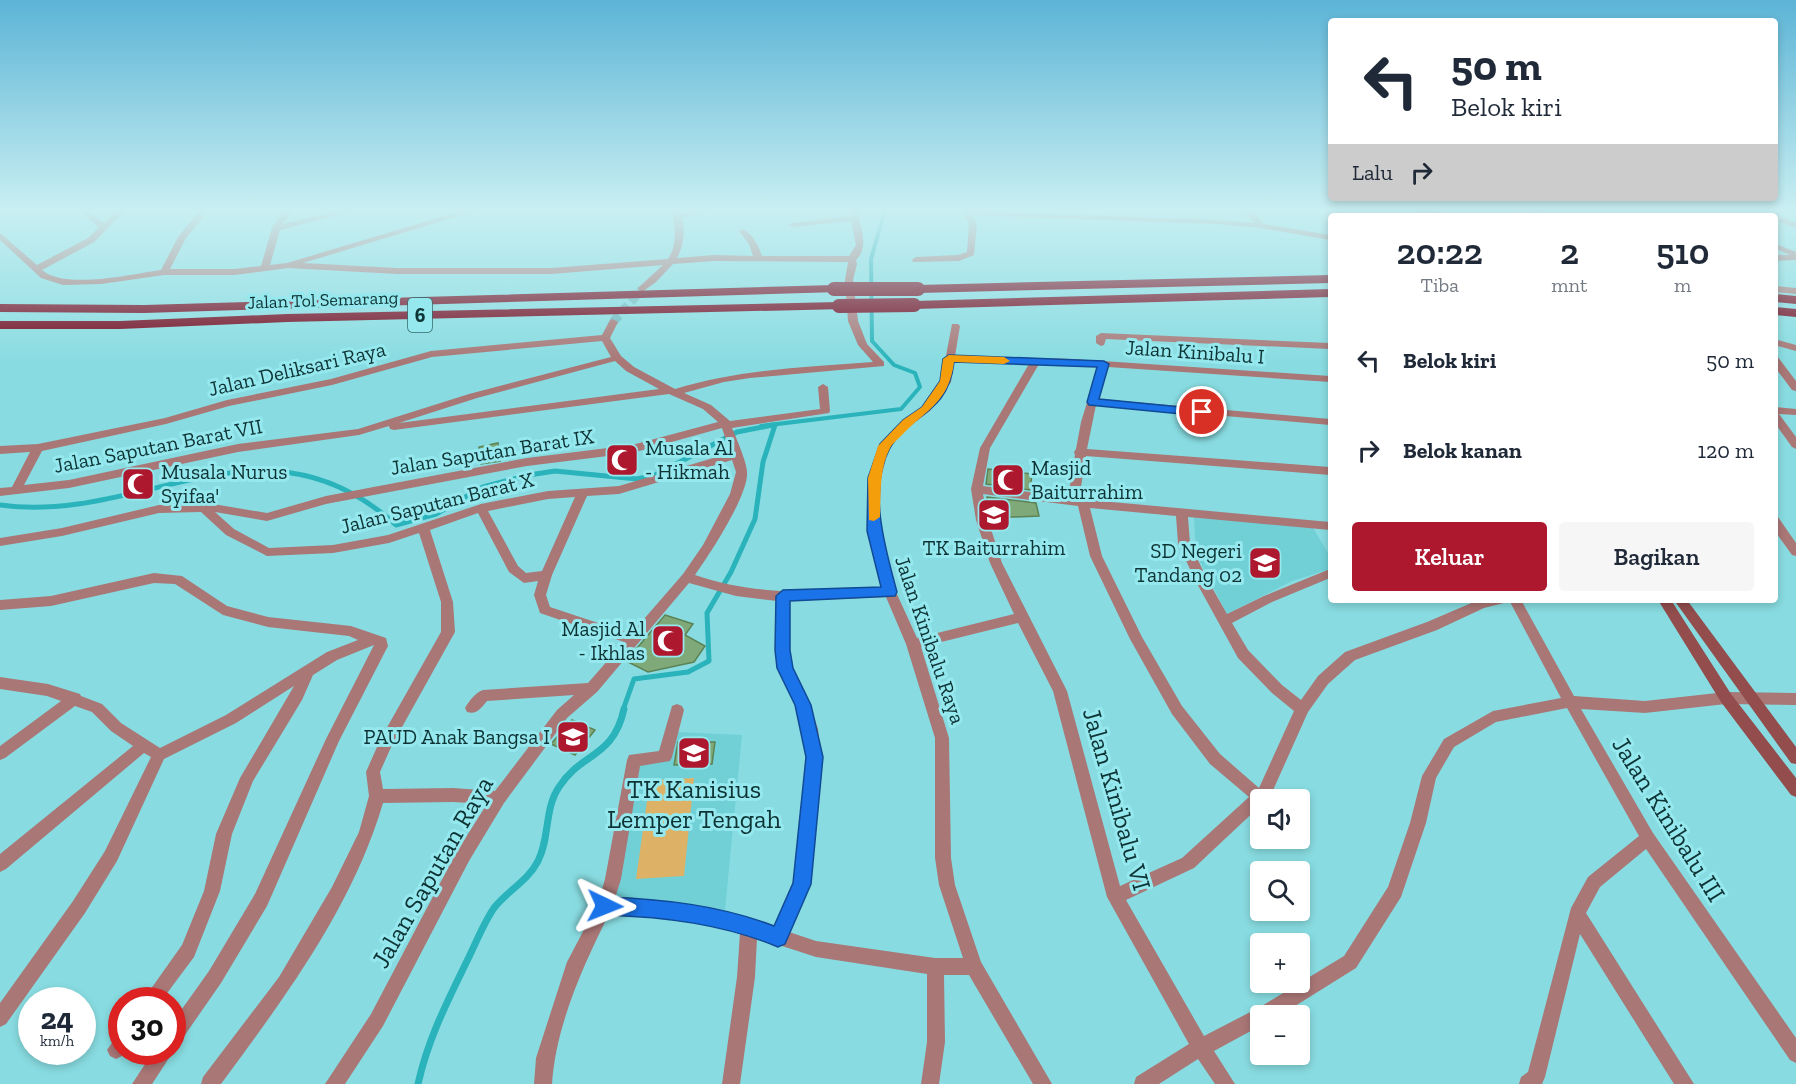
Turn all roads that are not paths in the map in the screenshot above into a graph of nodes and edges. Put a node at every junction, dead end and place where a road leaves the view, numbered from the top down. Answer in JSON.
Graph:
{"nodes":[{"id":1,"x":674,"y":260,"type":"edge"},
{"id":2,"x":28,"y":261,"type":"edge"},
{"id":3,"x":54,"y":261,"type":"edge"},
{"id":4,"x":170,"y":261,"type":"edge"},
{"id":5,"x":267,"y":261,"type":"edge"},
{"id":6,"x":306,"y":261,"type":"edge"},
{"id":7,"x":667,"y":261,"type":"edge"},
{"id":8,"x":852,"y":261,"type":"edge"},
{"id":9,"x":288,"y":266,"type":"junction"},
{"id":10,"x":265,"y":268,"type":"junction"},
{"id":11,"x":37,"y":269,"type":"junction"},
{"id":12,"x":164,"y":272,"type":"junction"},
{"id":13,"x":1328,"y":279,"type":"edge"},
{"id":14,"x":642,"y":289,"type":"tunnel mouth"},
{"id":15,"x":1778,"y":289,"type":"edge"},
{"id":16,"x":1796,"y":291,"type":"edge"},
{"id":17,"x":1328,"y":292,"type":"edge"},
{"id":18,"x":1778,"y":298,"type":"edge"},
{"id":19,"x":1796,"y":300,"type":"edge"},
{"id":20,"x":0,"y":308,"type":"edge"},
{"id":21,"x":1778,"y":311,"type":"edge"},
{"id":22,"x":1796,"y":313,"type":"edge"},
{"id":23,"x":613,"y":322,"type":"tunnel mouth"},
{"id":24,"x":0,"y":325,"type":"edge"},
{"id":25,"x":955,"y":326,"type":"dead end"},
{"id":26,"x":605,"y":338,"type":"junction"},
{"id":27,"x":1101,"y":343,"type":"dead end"},
{"id":28,"x":1778,"y":343,"type":"edge"},
{"id":29,"x":1328,"y":345,"type":"edge"},
{"id":30,"x":1796,"y":348,"type":"edge"},
{"id":31,"x":617,"y":358,"type":"junction"},
{"id":32,"x":949,"y":359,"type":"junction"},
{"id":33,"x":1036,"y":361,"type":"junction"},
{"id":34,"x":1778,"y":363,"type":"edge"},
{"id":35,"x":1104,"y":364,"type":"junction"},
{"id":36,"x":1328,"y":379,"type":"edge"},
{"id":37,"x":823,"y":387,"type":"dead end"},
{"id":38,"x":1796,"y":388,"type":"edge"},
{"id":39,"x":672,"y":392,"type":"junction"},
{"id":40,"x":1093,"y":402,"type":"junction"},
{"id":41,"x":1778,"y":412,"type":"edge"},
{"id":42,"x":1796,"y":412,"type":"edge"},
{"id":43,"x":1778,"y":418,"type":"edge"},
{"id":44,"x":1328,"y":422,"type":"edge"},
{"id":45,"x":728,"y":429,"type":"junction"},
{"id":46,"x":359,"y":432,"type":"junction"},
{"id":47,"x":1796,"y":445,"type":"edge"},
{"id":48,"x":38,"y":448,"type":"junction"},
{"id":49,"x":0,"y":450,"type":"edge"},
{"id":50,"x":1079,"y":452,"type":"junction"},
{"id":51,"x":735,"y":455,"type":"junction"},
{"id":52,"x":1328,"y":471,"type":"edge"},
{"id":53,"x":977,"y":489,"type":"junction"},
{"id":54,"x":16,"y":490,"type":"junction"},
{"id":55,"x":0,"y":492,"type":"edge"},
{"id":56,"x":584,"y":493,"type":"junction"},
{"id":57,"x":1078,"y":502,"type":"junction"},
{"id":58,"x":206,"y":508,"type":"junction"},
{"id":59,"x":481,"y":508,"type":"junction"},
{"id":60,"x":1182,"y":513,"type":"junction"},
{"id":61,"x":1328,"y":526,"type":"edge"},
{"id":62,"x":1778,"y":526,"type":"edge"},
{"id":63,"x":424,"y":529,"type":"junction"},
{"id":64,"x":0,"y":542,"type":"edge"},
{"id":65,"x":1796,"y":552,"type":"edge"},
{"id":66,"x":1328,"y":574,"type":"edge"},
{"id":67,"x":546,"y":575,"type":"junction"},
{"id":68,"x":687,"y":578,"type":"junction"},
{"id":69,"x":890,"y":592,"type":"junction"},
{"id":70,"x":783,"y":596,"type":"junction"},
{"id":71,"x":1486,"y":603,"type":"edge"},
{"id":72,"x":1517,"y":603,"type":"edge"},
{"id":73,"x":1666,"y":603,"type":"edge"},
{"id":74,"x":1682,"y":603,"type":"edge"},
{"id":75,"x":0,"y":605,"type":"edge"},
{"id":76,"x":1021,"y":617,"type":"junction"},
{"id":77,"x":1225,"y":621,"type":"junction"},
{"id":78,"x":368,"y":639,"type":"junction"},
{"id":79,"x":634,"y":640,"type":"junction"},
{"id":80,"x":913,"y":644,"type":"junction"},
{"id":81,"x":308,"y":671,"type":"junction"},
{"id":82,"x":0,"y":683,"type":"edge"},
{"id":83,"x":592,"y":688,"type":"junction"},
{"id":84,"x":75,"y":698,"type":"junction"},
{"id":85,"x":1726,"y":698,"type":"junction"},
{"id":86,"x":1750,"y":699,"type":"junction"},
{"id":87,"x":1796,"y":699,"type":"edge"},
{"id":88,"x":1570,"y":702,"type":"junction"},
{"id":89,"x":472,"y":708,"type":"dead end"},
{"id":90,"x":677,"y":710,"type":"dead end"},
{"id":91,"x":1302,"y":710,"type":"junction"},
{"id":92,"x":144,"y":745,"type":"junction"},
{"id":93,"x":0,"y":753,"type":"edge"},
{"id":94,"x":159,"y":755,"type":"junction"},
{"id":95,"x":1796,"y":758,"type":"edge"},
{"id":96,"x":1266,"y":789,"type":"edge"},
{"id":97,"x":1250,"y":790,"type":"edge"},
{"id":98,"x":1796,"y":790,"type":"edge"},
{"id":99,"x":377,"y":796,"type":"junction"},
{"id":100,"x":498,"y":798,"type":"junction"},
{"id":101,"x":1250,"y":805,"type":"edge"},
{"id":102,"x":1648,"y":838,"type":"junction"},
{"id":103,"x":0,"y":864,"type":"edge"},
{"id":104,"x":1115,"y":897,"type":"junction"},
{"id":105,"x":605,"y":906,"type":"junction"},
{"id":106,"x":1577,"y":914,"type":"junction"},
{"id":107,"x":749,"y":926,"type":"junction"},
{"id":108,"x":778,"y":937,"type":"junction"},
{"id":109,"x":974,"y":966,"type":"junction"},
{"id":110,"x":935,"y":967,"type":"junction"},
{"id":111,"x":162,"y":987,"type":"edge"},
{"id":112,"x":1279,"y":1005,"type":"edge"},
{"id":113,"x":0,"y":1018,"type":"edge"},
{"id":114,"x":186,"y":1018,"type":"edge"},
{"id":115,"x":1250,"y":1022,"type":"edge"},
{"id":116,"x":1201,"y":1048,"type":"junction"},
{"id":117,"x":1796,"y":1054,"type":"edge"},
{"id":118,"x":155,"y":1065,"type":"edge"},
{"id":119,"x":141,"y":1084,"type":"edge"},
{"id":120,"x":210,"y":1084,"type":"edge"},
{"id":121,"x":334,"y":1084,"type":"edge"},
{"id":122,"x":543,"y":1084,"type":"edge"},
{"id":123,"x":731,"y":1084,"type":"edge"},
{"id":124,"x":930,"y":1084,"type":"edge"},
{"id":125,"x":1042,"y":1084,"type":"edge"},
{"id":126,"x":1143,"y":1084,"type":"edge"},
{"id":127,"x":1226,"y":1084,"type":"edge"},
{"id":128,"x":1528,"y":1084,"type":"edge"},
{"id":129,"x":1685,"y":1084,"type":"edge"}],
"edges":[{"from":1,"to":14,"type":"street"},
{"from":2,"to":11,"type":"street"},
{"from":3,"to":11,"type":"street"},
{"from":4,"to":12,"type":"street"},
{"from":5,"to":10,"type":"street"},
{"from":6,"to":9,"type":"street"},
{"from":7,"to":9,"type":"street"},
{"from":8,"to":39,"type":"street","name":"Jalan Saputan Barat VII"},
{"from":9,"to":10,"type":"street"},
{"from":10,"to":12,"type":"street"},
{"from":11,"to":12,"type":"street"},
{"from":13,"to":20,"type":"highway","name":"Jalan Tol Semarang","number":"6","bridge":true},
{"from":15,"to":16,"type":"street"},
{"from":17,"to":24,"type":"highway","name":"Jalan Tol Semarang","number":"6","bridge":true},
{"from":18,"to":19,"type":"highway"},
{"from":21,"to":22,"type":"highway"},
{"from":23,"to":26,"type":"street"},
{"from":25,"to":32,"type":"street","name":"Jalan Kinibalu Raya"},
{"from":26,"to":31,"type":"street"},
{"from":26,"to":48,"type":"street","name":"Jalan Deliksari Raya"},
{"from":27,"to":29,"type":"street"},
{"from":28,"to":30,"type":"street"},
{"from":31,"to":39,"type":"street"},
{"from":31,"to":46,"type":"street","name":"Jalan Saputan Barat VII"},
{"from":32,"to":33,"type":"street","name":"Jalan Kinibalu I"},
{"from":32,"to":69,"type":"street","name":"Jalan Kinibalu Raya"},
{"from":33,"to":35,"type":"street","name":"Jalan Kinibalu I"},
{"from":33,"to":53,"type":"street","name":"Jalan Kinibalu VI"},
{"from":34,"to":38,"type":"street"},
{"from":35,"to":36,"type":"street","name":"Jalan Kinibalu I"},
{"from":35,"to":40,"type":"street"},
{"from":37,"to":45,"type":"street","name":"Jalan Saputan Barat IX"},
{"from":39,"to":45,"type":"street"},
{"from":39,"to":46,"type":"street","name":"Jalan Saputan Barat VII"},
{"from":40,"to":44,"type":"street"},
{"from":40,"to":50,"type":"street"},
{"from":41,"to":42,"type":"street"},
{"from":43,"to":47,"type":"street"},
{"from":45,"to":51,"type":"street"},
{"from":45,"to":58,"type":"street","name":"Jalan Saputan Barat IX"},
{"from":46,"to":54,"type":"street","name":"Jalan Saputan Barat VII"},
{"from":48,"to":49,"type":"street","name":"Jalan Deliksari Raya"},
{"from":48,"to":54,"type":"street"},
{"from":50,"to":52,"type":"street"},
{"from":50,"to":57,"type":"street"},
{"from":51,"to":56,"type":"street","name":"Jalan Saputan Barat X"},
{"from":51,"to":68,"type":"street","name":"Jalan Saputan Raya"},
{"from":53,"to":57,"type":"street"},
{"from":53,"to":76,"type":"street","name":"Jalan Kinibalu VI"},
{"from":54,"to":55,"type":"street","name":"Jalan Saputan Barat VII"},
{"from":56,"to":59,"type":"street","name":"Jalan Saputan Barat X"},
{"from":56,"to":67,"type":"street"},
{"from":57,"to":60,"type":"street"},
{"from":57,"to":97,"type":"street"},
{"from":58,"to":63,"type":"street","name":"Jalan Saputan Barat X"},
{"from":58,"to":64,"type":"street","name":"Jalan Saputan Barat IX"},
{"from":59,"to":63,"type":"street","name":"Jalan Saputan Barat X"},
{"from":59,"to":67,"type":"street"},
{"from":60,"to":61,"type":"street"},
{"from":60,"to":77,"type":"street"},
{"from":62,"to":65,"type":"street"},
{"from":63,"to":99,"type":"street"},
{"from":66,"to":77,"type":"street"},
{"from":67,"to":79,"type":"street"},
{"from":68,"to":70,"type":"street"},
{"from":68,"to":79,"type":"street","name":"Jalan Saputan Raya"},
{"from":69,"to":70,"type":"street"},
{"from":69,"to":80,"type":"street","name":"Jalan Kinibalu Raya"},
{"from":70,"to":108,"type":"street"},
{"from":71,"to":91,"type":"street"},
{"from":72,"to":88,"type":"street","name":"Jalan Kinibalu III"},
{"from":73,"to":85,"type":"main road"},
{"from":74,"to":86,"type":"main road"},
{"from":75,"to":78,"type":"street"},
{"from":76,"to":80,"type":"street"},
{"from":76,"to":104,"type":"street","name":"Jalan Kinibalu VI"},
{"from":77,"to":91,"type":"street"},
{"from":78,"to":81,"type":"street"},
{"from":78,"to":114,"type":"street"},
{"from":79,"to":83,"type":"street","name":"Jalan Saputan Raya"},
{"from":80,"to":109,"type":"street","name":"Jalan Kinibalu Raya"},
{"from":81,"to":94,"type":"street"},
{"from":81,"to":111,"type":"street"},
{"from":82,"to":84,"type":"street"},
{"from":83,"to":89,"type":"street"},
{"from":83,"to":100,"type":"street","name":"Jalan Saputan Raya"},
{"from":84,"to":92,"type":"street"},
{"from":84,"to":93,"type":"street"},
{"from":85,"to":86,"type":"street"},
{"from":85,"to":88,"type":"street"},
{"from":85,"to":98,"type":"main road"},
{"from":86,"to":87,"type":"street"},
{"from":86,"to":95,"type":"main road"},
{"from":88,"to":102,"type":"street","name":"Jalan Kinibalu III"},
{"from":88,"to":112,"type":"street"},
{"from":90,"to":105,"type":"street"},
{"from":91,"to":96,"type":"street"},
{"from":92,"to":94,"type":"street"},
{"from":92,"to":103,"type":"street"},
{"from":94,"to":113,"type":"street"},
{"from":99,"to":100,"type":"street"},
{"from":99,"to":120,"type":"street"},
{"from":100,"to":121,"type":"street","name":"Jalan Saputan Raya"},
{"from":101,"to":104,"type":"street"},
{"from":102,"to":106,"type":"street"},
{"from":102,"to":117,"type":"street","name":"Jalan Kinibalu III"},
{"from":104,"to":116,"type":"street","name":"Jalan Kinibalu VI"},
{"from":105,"to":107,"type":"street"},
{"from":105,"to":122,"type":"street"},
{"from":106,"to":128,"type":"street"},
{"from":106,"to":129,"type":"street"},
{"from":107,"to":108,"type":"street"},
{"from":107,"to":123,"type":"street"},
{"from":108,"to":110,"type":"street"},
{"from":109,"to":110,"type":"street"},
{"from":109,"to":125,"type":"street","name":"Jalan Kinibalu Raya"},
{"from":110,"to":124,"type":"street"},
{"from":115,"to":116,"type":"street"},
{"from":116,"to":126,"type":"street"},
{"from":116,"to":127,"type":"street","name":"Jalan Kinibalu VI"},
{"from":118,"to":119,"type":"street"}]}
